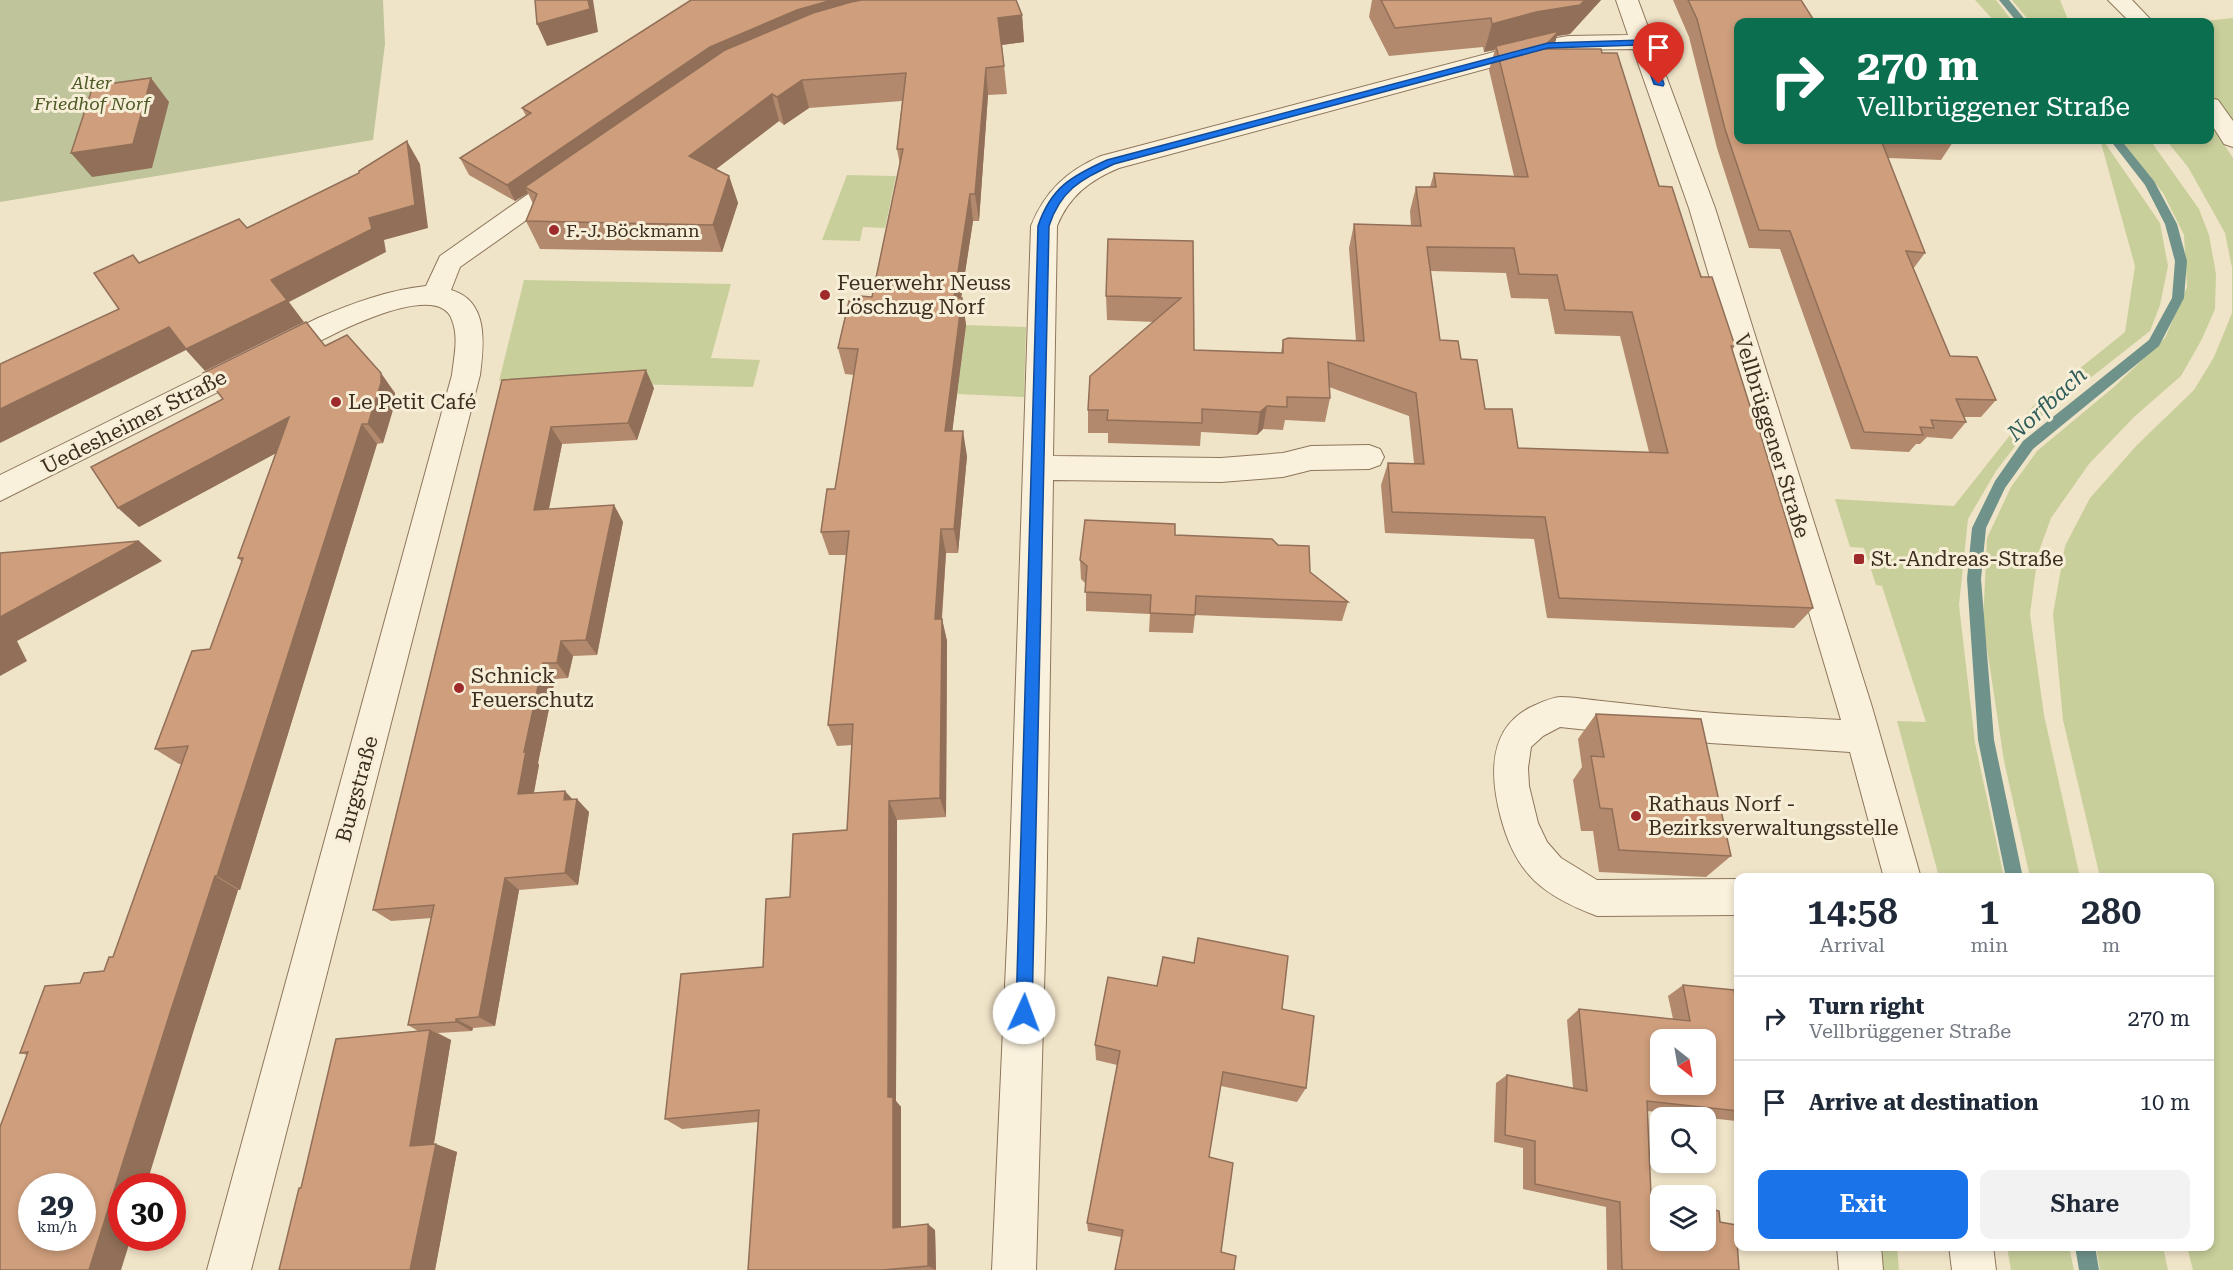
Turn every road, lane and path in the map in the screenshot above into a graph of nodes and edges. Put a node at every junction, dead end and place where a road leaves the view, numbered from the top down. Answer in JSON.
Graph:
{"nodes":[{"id":1,"x":1627,"y":0,"type":"edge"},
{"id":2,"x":2119,"y":0,"type":"edge"},
{"id":3,"x":2138,"y":18,"type":"edge"},
{"id":4,"x":1644,"y":42,"type":"junction"},
{"id":5,"x":2214,"y":111,"type":"edge"},
{"id":6,"x":2233,"y":139,"type":"edge"},
{"id":7,"x":585,"y":166,"type":"edge"},
{"id":8,"x":448,"y":302,"type":"junction"},
{"id":9,"x":1369,"y":457,"type":"dead end"},
{"id":10,"x":1038,"y":468,"type":"junction"},
{"id":11,"x":0,"y":489,"type":"edge"},
{"id":12,"x":1863,"y":737,"type":"junction"},
{"id":13,"x":1902,"y":873,"type":"edge"},
{"id":14,"x":1734,"y":897,"type":"edge"},
{"id":15,"x":1859,"y":1251,"type":"edge"},
{"id":16,"x":1972,"y":1251,"type":"edge"},
{"id":17,"x":229,"y":1270,"type":"edge"},
{"id":18,"x":1014,"y":1270,"type":"edge"},
{"id":19,"x":1861,"y":1270,"type":"edge"},
{"id":20,"x":1974,"y":1270,"type":"edge"}],
"edges":[{"from":1,"to":4,"type":"street","name":"Vellbrüggener Straße"},
{"from":2,"to":3,"type":"street"},
{"from":4,"to":10,"type":"street"},
{"from":4,"to":12,"type":"street","name":"Vellbrüggener Straße"},
{"from":5,"to":6,"type":"street"},
{"from":7,"to":8,"type":"street"},
{"from":8,"to":11,"type":"street","name":"Uedesheimer Straße"},
{"from":8,"to":17,"type":"street","name":"Burgstraße"},
{"from":9,"to":10,"type":"street"},
{"from":10,"to":18,"type":"street"},
{"from":12,"to":13,"type":"street","name":"Vellbrüggener Straße"},
{"from":12,"to":14,"type":"street"},
{"from":15,"to":19,"type":"street"},
{"from":16,"to":20,"type":"street"}]}
